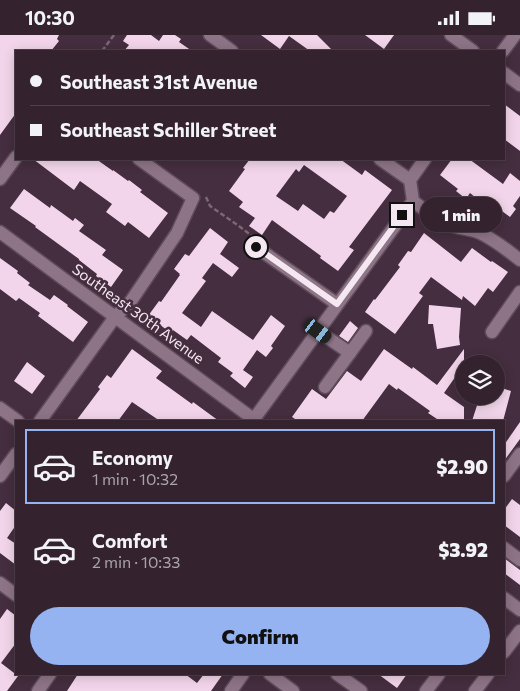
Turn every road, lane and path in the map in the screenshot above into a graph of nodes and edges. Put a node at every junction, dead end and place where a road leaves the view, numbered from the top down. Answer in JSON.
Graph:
{"nodes":[{"id":1,"x":114,"y":35,"type":"edge"},
{"id":2,"x":210,"y":35,"type":"edge"},
{"id":3,"x":451,"y":35,"type":"edge"},
{"id":4,"x":515,"y":35,"type":"edge"},
{"id":5,"x":103,"y":50,"type":"edge"},
{"id":6,"x":231,"y":50,"type":"edge"},
{"id":7,"x":472,"y":50,"type":"edge"},
{"id":8,"x":504,"y":50,"type":"edge"},
{"id":9,"x":505,"y":74,"type":"edge"},
{"id":10,"x":520,"y":85,"type":"edge"},
{"id":11,"x":15,"y":158,"type":"edge"},
{"id":12,"x":141,"y":160,"type":"edge"},
{"id":13,"x":381,"y":160,"type":"edge"},
{"id":14,"x":424,"y":160,"type":"edge"},
{"id":15,"x":0,"y":179,"type":"edge"},
{"id":16,"x":410,"y":180,"type":"junction"},
{"id":17,"x":199,"y":197,"type":"junction"},
{"id":18,"x":413,"y":201,"type":"junction"},
{"id":19,"x":0,"y":232,"type":"edge"},
{"id":20,"x":256,"y":247,"type":"joint"},
{"id":21,"x":520,"y":259,"type":"edge"},
{"id":22,"x":520,"y":292,"type":"edge"},
{"id":23,"x":337,"y":304,"type":"junction"},
{"id":24,"x":115,"y":317,"type":"junction"},
{"id":25,"x":318,"y":331,"type":"junction"},
{"id":26,"x":366,"y":331,"type":"dead end"},
{"id":27,"x":492,"y":332,"type":"dead end"},
{"id":28,"x":350,"y":353,"type":"junction"},
{"id":29,"x":325,"y":387,"type":"dead end"},
{"id":30,"x":0,"y":408,"type":"edge"},
{"id":31,"x":17,"y":420,"type":"edge"},
{"id":32,"x":41,"y":420,"type":"edge"},
{"id":33,"x":255,"y":420,"type":"edge"},
{"id":34,"x":15,"y":454,"type":"edge"},
{"id":35,"x":520,"y":454,"type":"edge"},
{"id":36,"x":0,"y":476,"type":"edge"},
{"id":37,"x":505,"y":476,"type":"edge"},
{"id":38,"x":505,"y":549,"type":"edge"},
{"id":39,"x":520,"y":560,"type":"edge"},
{"id":40,"x":0,"y":583,"type":"edge"},
{"id":41,"x":15,"y":594,"type":"edge"},
{"id":42,"x":505,"y":599,"type":"edge"},
{"id":43,"x":520,"y":609,"type":"edge"},
{"id":44,"x":520,"y":631,"type":"edge"},
{"id":45,"x":505,"y":651,"type":"edge"},
{"id":46,"x":49,"y":675,"type":"edge"},
{"id":47,"x":242,"y":675,"type":"edge"},
{"id":48,"x":271,"y":675,"type":"edge"},
{"id":49,"x":339,"y":675,"type":"edge"},
{"id":50,"x":438,"y":675,"type":"edge"},
{"id":51,"x":487,"y":675,"type":"edge"},
{"id":52,"x":38,"y":691,"type":"edge"},
{"id":53,"x":231,"y":691,"type":"edge"},
{"id":54,"x":293,"y":691,"type":"edge"},
{"id":55,"x":361,"y":691,"type":"edge"},
{"id":56,"x":426,"y":691,"type":"edge"},
{"id":57,"x":475,"y":691,"type":"edge"}],
"edges":[{"from":1,"to":5,"type":"path"},
{"from":2,"to":6,"type":"street"},
{"from":3,"to":7,"type":"street"},
{"from":4,"to":8,"type":"street"},
{"from":9,"to":10,"type":"street"},
{"from":11,"to":15,"type":"street"},
{"from":12,"to":17,"type":"street"},
{"from":13,"to":16,"type":"street"},
{"from":14,"to":16,"type":"street"},
{"from":16,"to":18,"type":"street"},
{"from":17,"to":20,"type":"path"},
{"from":17,"to":24,"type":"street"},
{"from":18,"to":21,"type":"street"},
{"from":18,"to":23,"type":"street"},
{"from":19,"to":24,"type":"street","name":"Southeast 30th Avenue"},
{"from":20,"to":23,"type":"street"},
{"from":22,"to":27,"type":"street"},
{"from":23,"to":25,"type":"street"},
{"from":24,"to":32,"type":"street"},
{"from":24,"to":33,"type":"street","name":"Southeast 30th Avenue"},
{"from":25,"to":28,"type":"street"},
{"from":25,"to":33,"type":"street"},
{"from":26,"to":28,"type":"street"},
{"from":28,"to":29,"type":"street"},
{"from":30,"to":31,"type":"street"},
{"from":34,"to":36,"type":"street"},
{"from":35,"to":37,"type":"street"},
{"from":38,"to":39,"type":"street"},
{"from":40,"to":41,"type":"street"},
{"from":42,"to":43,"type":"street"},
{"from":44,"to":45,"type":"street"},
{"from":46,"to":52,"type":"street"},
{"from":47,"to":53,"type":"street"},
{"from":48,"to":54,"type":"street"},
{"from":49,"to":55,"type":"street"},
{"from":50,"to":56,"type":"street"},
{"from":51,"to":57,"type":"street"}]}
